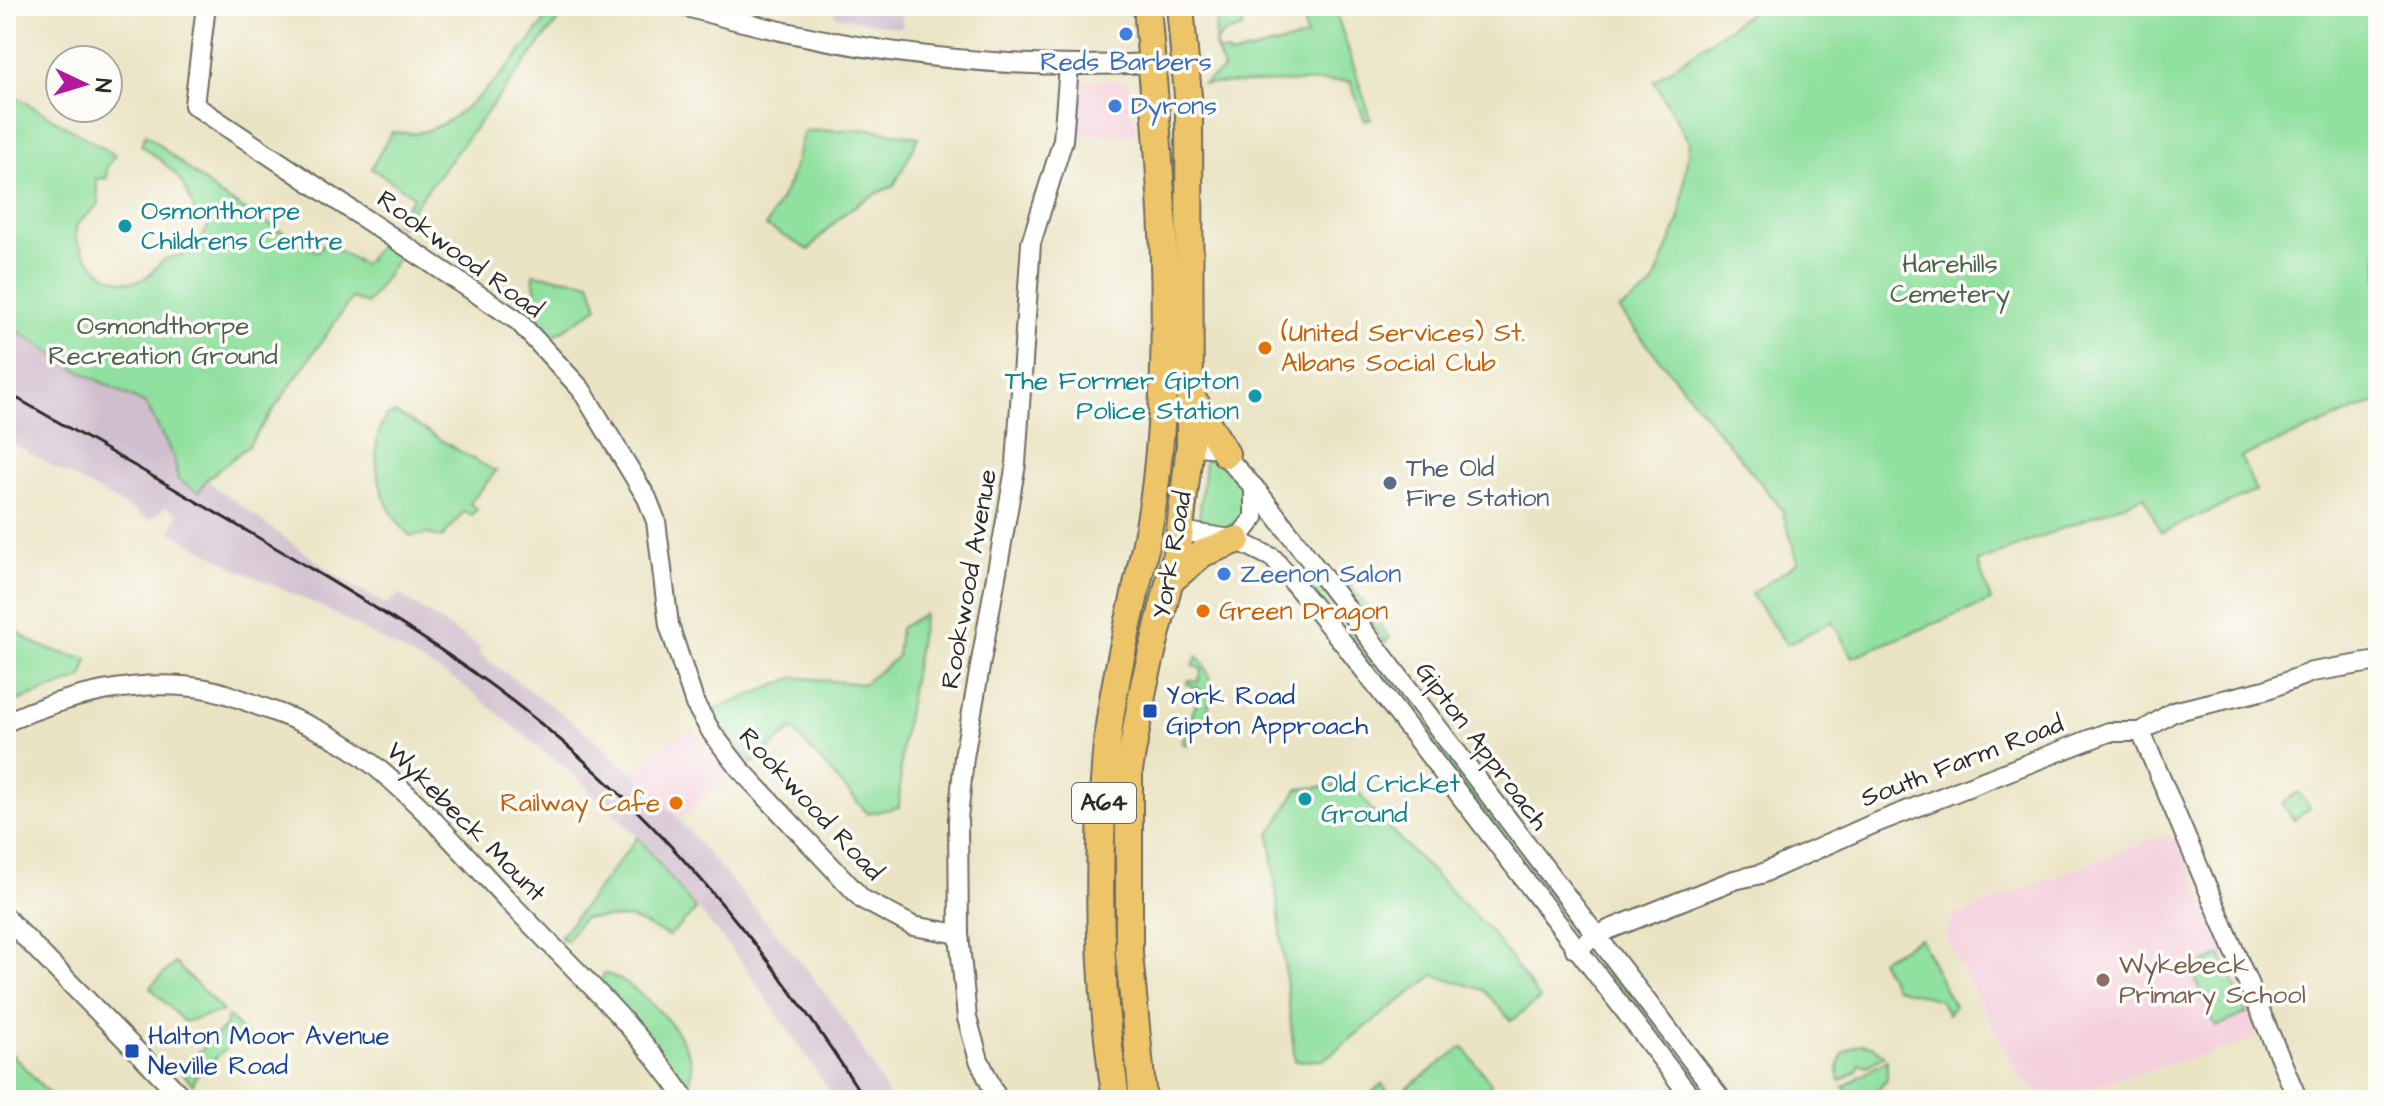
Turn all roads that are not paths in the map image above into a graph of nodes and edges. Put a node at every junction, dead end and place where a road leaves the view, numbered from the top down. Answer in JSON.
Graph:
{"nodes":[{"id":1,"x":206,"y":6,"type":"edge"},
{"id":2,"x":683,"y":6,"type":"edge"},
{"id":3,"x":1147,"y":6,"type":"edge"},
{"id":4,"x":1181,"y":15,"type":"edge"},
{"id":5,"x":1152,"y":63,"type":"junction"},
{"id":6,"x":1069,"y":66,"type":"junction"},
{"id":7,"x":1190,"y":394,"type":"junction"},
{"id":8,"x":1190,"y":445,"type":"junction"},
{"id":9,"x":1226,"y":454,"type":"junction"},
{"id":10,"x":1158,"y":469,"type":"junction"},
{"id":11,"x":1254,"y":487,"type":"junction"},
{"id":12,"x":1153,"y":512,"type":"junction"},
{"id":13,"x":1181,"y":531,"type":"junction"},
{"id":14,"x":1237,"y":540,"type":"junction"},
{"id":15,"x":1171,"y":580,"type":"junction"},
{"id":16,"x":2378,"y":661,"type":"edge"},
{"id":17,"x":6,"y":722,"type":"edge"},
{"id":18,"x":2141,"y":732,"type":"junction"},
{"id":19,"x":6,"y":918,"type":"edge"},
{"id":20,"x":959,"y":934,"type":"junction"},
{"id":21,"x":1596,"y":936,"type":"junction"},
{"id":22,"x":1575,"y":949,"type":"junction"},
{"id":23,"x":176,"y":1097,"type":"edge"},
{"id":24,"x":686,"y":1100,"type":"edge"},
{"id":25,"x":998,"y":1100,"type":"edge"},
{"id":26,"x":1116,"y":1100,"type":"edge"},
{"id":27,"x":1143,"y":1100,"type":"edge"},
{"id":28,"x":1693,"y":1100,"type":"edge"},
{"id":29,"x":1722,"y":1100,"type":"edge"},
{"id":30,"x":2298,"y":1100,"type":"edge"}],
"edges":[{"from":1,"to":20,"type":"street","name":"Rookwood Road"},
{"from":2,"to":6,"type":"street"},
{"from":3,"to":5,"type":"highway","name":"York Road","number":"A64"},
{"from":4,"to":5,"type":"highway"},
{"from":4,"to":7,"type":"highway","name":"York Road","number":"A64"},
{"from":5,"to":6,"type":"street"},
{"from":5,"to":10,"type":"highway","name":"York Road","number":"A64"},
{"from":6,"to":20,"type":"street","name":"Rookwood Avenue"},
{"from":7,"to":8,"type":"highway","name":"York Road","number":"A64"},
{"from":7,"to":9,"type":"highway"},
{"from":8,"to":9,"type":"street"},
{"from":8,"to":10,"type":"highway"},
{"from":8,"to":13,"type":"highway","name":"York Road","number":"A64"},
{"from":9,"to":11,"type":"street","name":"Gipton Approach"},
{"from":10,"to":12,"type":"highway","name":"York Road","number":"A64"},
{"from":11,"to":14,"type":"street"},
{"from":11,"to":21,"type":"street","name":"Gipton Approach"},
{"from":12,"to":13,"type":"highway"},
{"from":12,"to":26,"type":"highway","name":"York Road","number":"A64"},
{"from":13,"to":14,"type":"street","name":"Gipton Approach"},
{"from":13,"to":15,"type":"highway","name":"York Road","number":"A64"},
{"from":14,"to":15,"type":"highway"},
{"from":14,"to":22,"type":"street","name":"Gipton Approach"},
{"from":15,"to":27,"type":"highway","name":"York Road","number":"A64"},
{"from":16,"to":18,"type":"street","name":"South Farm Road"},
{"from":17,"to":24,"type":"street","name":"Wykebeck Mount"},
{"from":18,"to":21,"type":"street","name":"South Farm Road"},
{"from":18,"to":30,"type":"street"},
{"from":19,"to":23,"type":"street"},
{"from":20,"to":25,"type":"street","name":"Rookwood Avenue"},
{"from":21,"to":22,"type":"street","name":"South Farm Road"},
{"from":21,"to":29,"type":"street","name":"Gipton Approach"},
{"from":22,"to":28,"type":"street","name":"Gipton Approach"}]}
